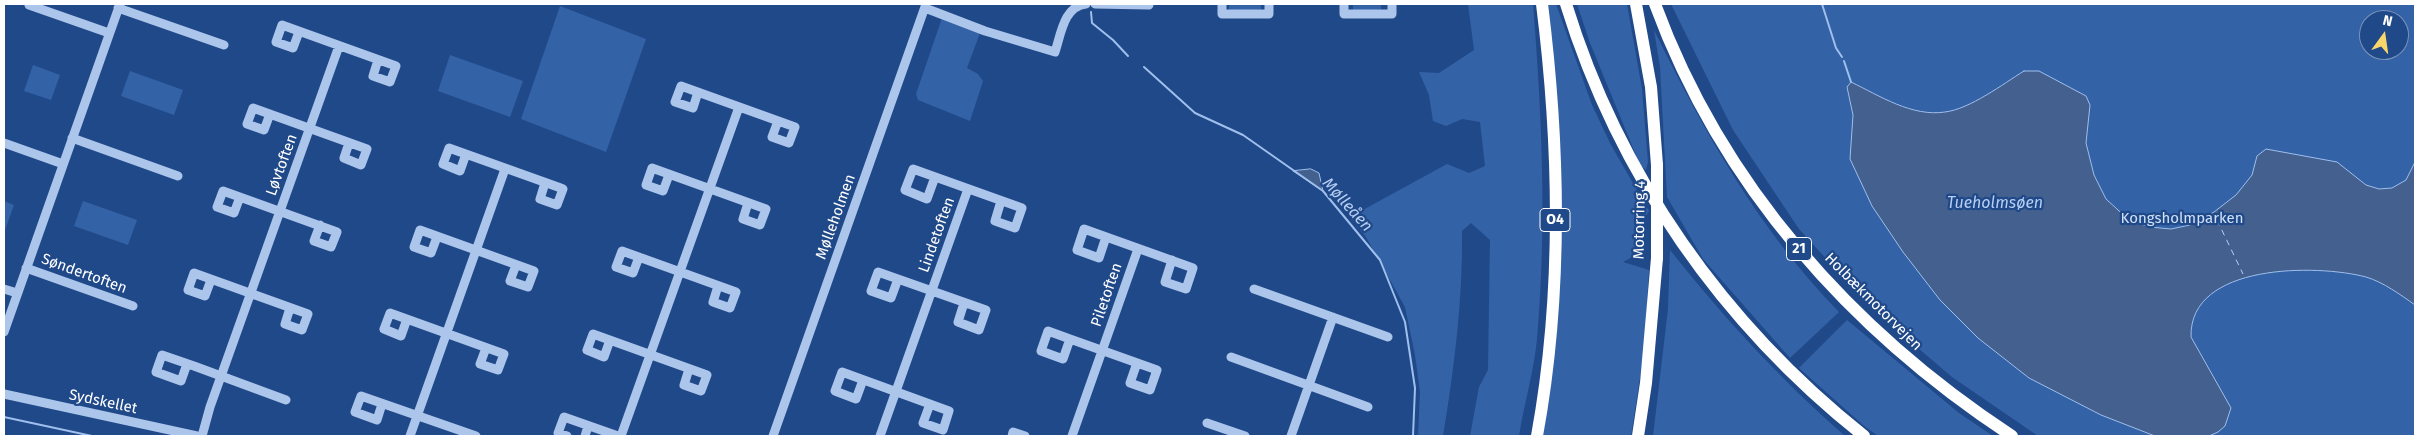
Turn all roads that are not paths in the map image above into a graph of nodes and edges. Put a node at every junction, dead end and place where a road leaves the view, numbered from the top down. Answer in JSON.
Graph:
{"nodes":[{"id":1,"x":1086,"y":4,"type":"edge"},
{"id":2,"x":1095,"y":4,"type":"edge"},
{"id":3,"x":1222,"y":4,"type":"edge"},
{"id":4,"x":1269,"y":4,"type":"edge"},
{"id":5,"x":1344,"y":4,"type":"edge"},
{"id":6,"x":1392,"y":4,"type":"edge"},
{"id":7,"x":1542,"y":4,"type":"edge"},
{"id":8,"x":1566,"y":4,"type":"edge"},
{"id":9,"x":1636,"y":4,"type":"edge"},
{"id":10,"x":1655,"y":4,"type":"edge"},
{"id":11,"x":29,"y":5,"type":"dead end"},
{"id":12,"x":1149,"y":5,"type":"dead end"},
{"id":13,"x":119,"y":6,"type":"edge"},
{"id":14,"x":926,"y":6,"type":"edge"},
{"id":15,"x":299,"y":32,"type":"dead end"},
{"id":16,"x":109,"y":33,"type":"junction"},
{"id":17,"x":224,"y":45,"type":"dead end"},
{"id":18,"x":339,"y":46,"type":"junction"},
{"id":19,"x":378,"y":60,"type":"dead end"},
{"id":20,"x":698,"y":92,"type":"dead end"},
{"id":21,"x":740,"y":107,"type":"junction"},
{"id":22,"x":270,"y":114,"type":"dead end"},
{"id":23,"x":778,"y":121,"type":"dead end"},
{"id":24,"x":310,"y":128,"type":"junction"},
{"id":25,"x":72,"y":138,"type":"junction"},
{"id":26,"x":4,"y":143,"type":"edge"},
{"id":27,"x":349,"y":143,"type":"dead end"},
{"id":28,"x":466,"y":154,"type":"dead end"},
{"id":29,"x":63,"y":164,"type":"junction"},
{"id":30,"x":506,"y":168,"type":"junction"},
{"id":31,"x":669,"y":175,"type":"dead end"},
{"id":32,"x":178,"y":176,"type":"dead end"},
{"id":33,"x":935,"y":177,"type":"dead end"},
{"id":34,"x":545,"y":183,"type":"dead end"},
{"id":35,"x":710,"y":189,"type":"junction"},
{"id":36,"x":968,"y":189,"type":"junction"},
{"id":37,"x":240,"y":197,"type":"dead end"},
{"id":38,"x":1002,"y":201,"type":"dead end"},
{"id":39,"x":748,"y":203,"type":"dead end"},
{"id":40,"x":280,"y":211,"type":"junction"},
{"id":41,"x":320,"y":225,"type":"dead end"},
{"id":42,"x":437,"y":237,"type":"dead end"},
{"id":43,"x":1106,"y":237,"type":"dead end"},
{"id":44,"x":1138,"y":249,"type":"junction"},
{"id":45,"x":476,"y":251,"type":"junction"},
{"id":46,"x":639,"y":257,"type":"dead end"},
{"id":47,"x":1172,"y":260,"type":"dead end"},
{"id":48,"x":516,"y":265,"type":"dead end"},
{"id":49,"x":26,"y":268,"type":"junction"},
{"id":50,"x":680,"y":272,"type":"junction"},
{"id":51,"x":898,"y":279,"type":"dead end"},
{"id":52,"x":211,"y":280,"type":"dead end"},
{"id":53,"x":718,"y":286,"type":"dead end"},
{"id":54,"x":4,"y":288,"type":"edge"},
{"id":55,"x":1254,"y":289,"type":"dead end"},
{"id":56,"x":931,"y":291,"type":"junction"},
{"id":57,"x":17,"y":293,"type":"junction"},
{"id":58,"x":251,"y":294,"type":"junction"},
{"id":59,"x":964,"y":303,"type":"dead end"},
{"id":60,"x":133,"y":306,"type":"dead end"},
{"id":61,"x":290,"y":308,"type":"dead end"},
{"id":62,"x":1333,"y":317,"type":"junction"},
{"id":63,"x":407,"y":320,"type":"dead end"},
{"id":64,"x":4,"y":332,"type":"edge"},
{"id":65,"x":447,"y":334,"type":"junction"},
{"id":66,"x":1388,"y":337,"type":"dead end"},
{"id":67,"x":1070,"y":339,"type":"dead end"},
{"id":68,"x":610,"y":340,"type":"dead end"},
{"id":69,"x":486,"y":348,"type":"dead end"},
{"id":70,"x":1102,"y":351,"type":"junction"},
{"id":71,"x":650,"y":355,"type":"junction"},
{"id":72,"x":1231,"y":357,"type":"dead end"},
{"id":73,"x":1137,"y":363,"type":"dead end"},
{"id":74,"x":187,"y":364,"type":"dead end"},
{"id":75,"x":689,"y":369,"type":"dead end"},
{"id":76,"x":222,"y":376,"type":"junction"},
{"id":77,"x":863,"y":380,"type":"dead end"},
{"id":78,"x":1308,"y":386,"type":"junction"},
{"id":79,"x":896,"y":392,"type":"junction"},
{"id":80,"x":4,"y":394,"type":"edge"},
{"id":81,"x":286,"y":400,"type":"dead end"},
{"id":82,"x":382,"y":404,"type":"dead end"},
{"id":83,"x":930,"y":404,"type":"dead end"},
{"id":84,"x":1368,"y":407,"type":"dead end"},
{"id":85,"x":418,"y":416,"type":"junction"},
{"id":86,"x":1207,"y":423,"type":"dead end"},
{"id":87,"x":588,"y":426,"type":"junction"},
{"id":88,"x":197,"y":436,"type":"edge"},
{"id":89,"x":202,"y":436,"type":"edge"},
{"id":90,"x":410,"y":436,"type":"edge"},
{"id":91,"x":476,"y":436,"type":"edge"},
{"id":92,"x":567,"y":436,"type":"edge"},
{"id":93,"x":585,"y":436,"type":"edge"},
{"id":94,"x":619,"y":436,"type":"edge"},
{"id":95,"x":773,"y":436,"type":"edge"},
{"id":96,"x":880,"y":436,"type":"edge"},
{"id":97,"x":1012,"y":436,"type":"edge"},
{"id":98,"x":1025,"y":436,"type":"edge"},
{"id":99,"x":1072,"y":436,"type":"edge"},
{"id":100,"x":1244,"y":436,"type":"edge"},
{"id":101,"x":1290,"y":436,"type":"edge"},
{"id":102,"x":1537,"y":436,"type":"edge"},
{"id":103,"x":1638,"y":436,"type":"edge"},
{"id":104,"x":1864,"y":436,"type":"edge"},
{"id":105,"x":2012,"y":436,"type":"edge"}],
"edges":[{"from":1,"to":14,"type":"street","name":"Mølleholmen"},
{"from":2,"to":12,"type":"street"},
{"from":3,"to":4,"type":"street"},
{"from":5,"to":6,"type":"street"},
{"from":7,"to":102,"type":"highway","number":"O4"},
{"from":8,"to":104,"type":"highway"},
{"from":9,"to":103,"type":"highway","name":"Motorring 4","bridge":true},
{"from":10,"to":105,"type":"highway","name":"Holbækmotorvejen","number":"21"},
{"from":11,"to":16,"type":"street"},
{"from":13,"to":16,"type":"street","name":"Søndertoften"},
{"from":13,"to":17,"type":"street","name":"Søndertoften"},
{"from":14,"to":95,"type":"street","name":"Mølleholmen"},
{"from":15,"to":18,"type":"street"},
{"from":16,"to":25,"type":"street","name":"Søndertoften"},
{"from":18,"to":19,"type":"street"},
{"from":18,"to":24,"type":"street","name":"Løvtoften"},
{"from":20,"to":21,"type":"street"},
{"from":21,"to":23,"type":"street"},
{"from":21,"to":35,"type":"street"},
{"from":22,"to":24,"type":"street","name":"Løvtoften"},
{"from":24,"to":27,"type":"street","name":"Løvtoften"},
{"from":24,"to":40,"type":"street","name":"Løvtoften"},
{"from":25,"to":29,"type":"street","name":"Søndertoften"},
{"from":25,"to":32,"type":"street"},
{"from":26,"to":29,"type":"street"},
{"from":28,"to":30,"type":"street"},
{"from":29,"to":49,"type":"street","name":"Søndertoften"},
{"from":30,"to":34,"type":"street"},
{"from":30,"to":45,"type":"street"},
{"from":31,"to":35,"type":"street"},
{"from":33,"to":36,"type":"street","name":"Lindetoften"},
{"from":35,"to":39,"type":"street"},
{"from":35,"to":50,"type":"street"},
{"from":36,"to":38,"type":"street","name":"Lindetoften"},
{"from":36,"to":56,"type":"street","name":"Lindetoften"},
{"from":37,"to":40,"type":"street","name":"Løvtoften"},
{"from":40,"to":41,"type":"street","name":"Løvtoften"},
{"from":40,"to":58,"type":"street","name":"Løvtoften"},
{"from":42,"to":45,"type":"street"},
{"from":43,"to":44,"type":"street","name":"Piletoften"},
{"from":44,"to":47,"type":"street","name":"Piletoften"},
{"from":44,"to":70,"type":"street","name":"Piletoften"},
{"from":45,"to":48,"type":"street"},
{"from":45,"to":65,"type":"street"},
{"from":46,"to":50,"type":"street"},
{"from":49,"to":57,"type":"street","name":"Søndertoften"},
{"from":49,"to":60,"type":"street","name":"Søndertoften"},
{"from":50,"to":53,"type":"street"},
{"from":50,"to":71,"type":"street"},
{"from":51,"to":56,"type":"street","name":"Lindetoften"},
{"from":52,"to":58,"type":"street"},
{"from":54,"to":57,"type":"street"},
{"from":55,"to":62,"type":"street"},
{"from":56,"to":59,"type":"street","name":"Lindetoften"},
{"from":56,"to":79,"type":"street","name":"Lindetoften"},
{"from":57,"to":64,"type":"street","name":"Søndertoften"},
{"from":58,"to":61,"type":"street"},
{"from":58,"to":76,"type":"street","name":"Løvtoften"},
{"from":62,"to":66,"type":"street"},
{"from":62,"to":78,"type":"street"},
{"from":63,"to":65,"type":"street"},
{"from":65,"to":69,"type":"street"},
{"from":65,"to":85,"type":"street"},
{"from":67,"to":70,"type":"street","name":"Piletoften"},
{"from":68,"to":71,"type":"street"},
{"from":70,"to":73,"type":"street","name":"Piletoften"},
{"from":70,"to":99,"type":"street","name":"Piletoften"},
{"from":71,"to":75,"type":"street"},
{"from":71,"to":94,"type":"street"},
{"from":72,"to":78,"type":"street"},
{"from":74,"to":76,"type":"street"},
{"from":76,"to":81,"type":"street"},
{"from":76,"to":89,"type":"street","name":"Løvtoften"},
{"from":77,"to":79,"type":"street"},
{"from":78,"to":84,"type":"street"},
{"from":78,"to":101,"type":"street"},
{"from":79,"to":83,"type":"street"},
{"from":79,"to":96,"type":"street","name":"Lindetoften"},
{"from":80,"to":88,"type":"street","name":"Sydskellet"},
{"from":82,"to":85,"type":"street"},
{"from":85,"to":90,"type":"street"},
{"from":85,"to":91,"type":"street"},
{"from":86,"to":100,"type":"street"},
{"from":87,"to":92,"type":"street"},
{"from":87,"to":93,"type":"street"},
{"from":87,"to":94,"type":"street"},
{"from":97,"to":98,"type":"street"}]}
